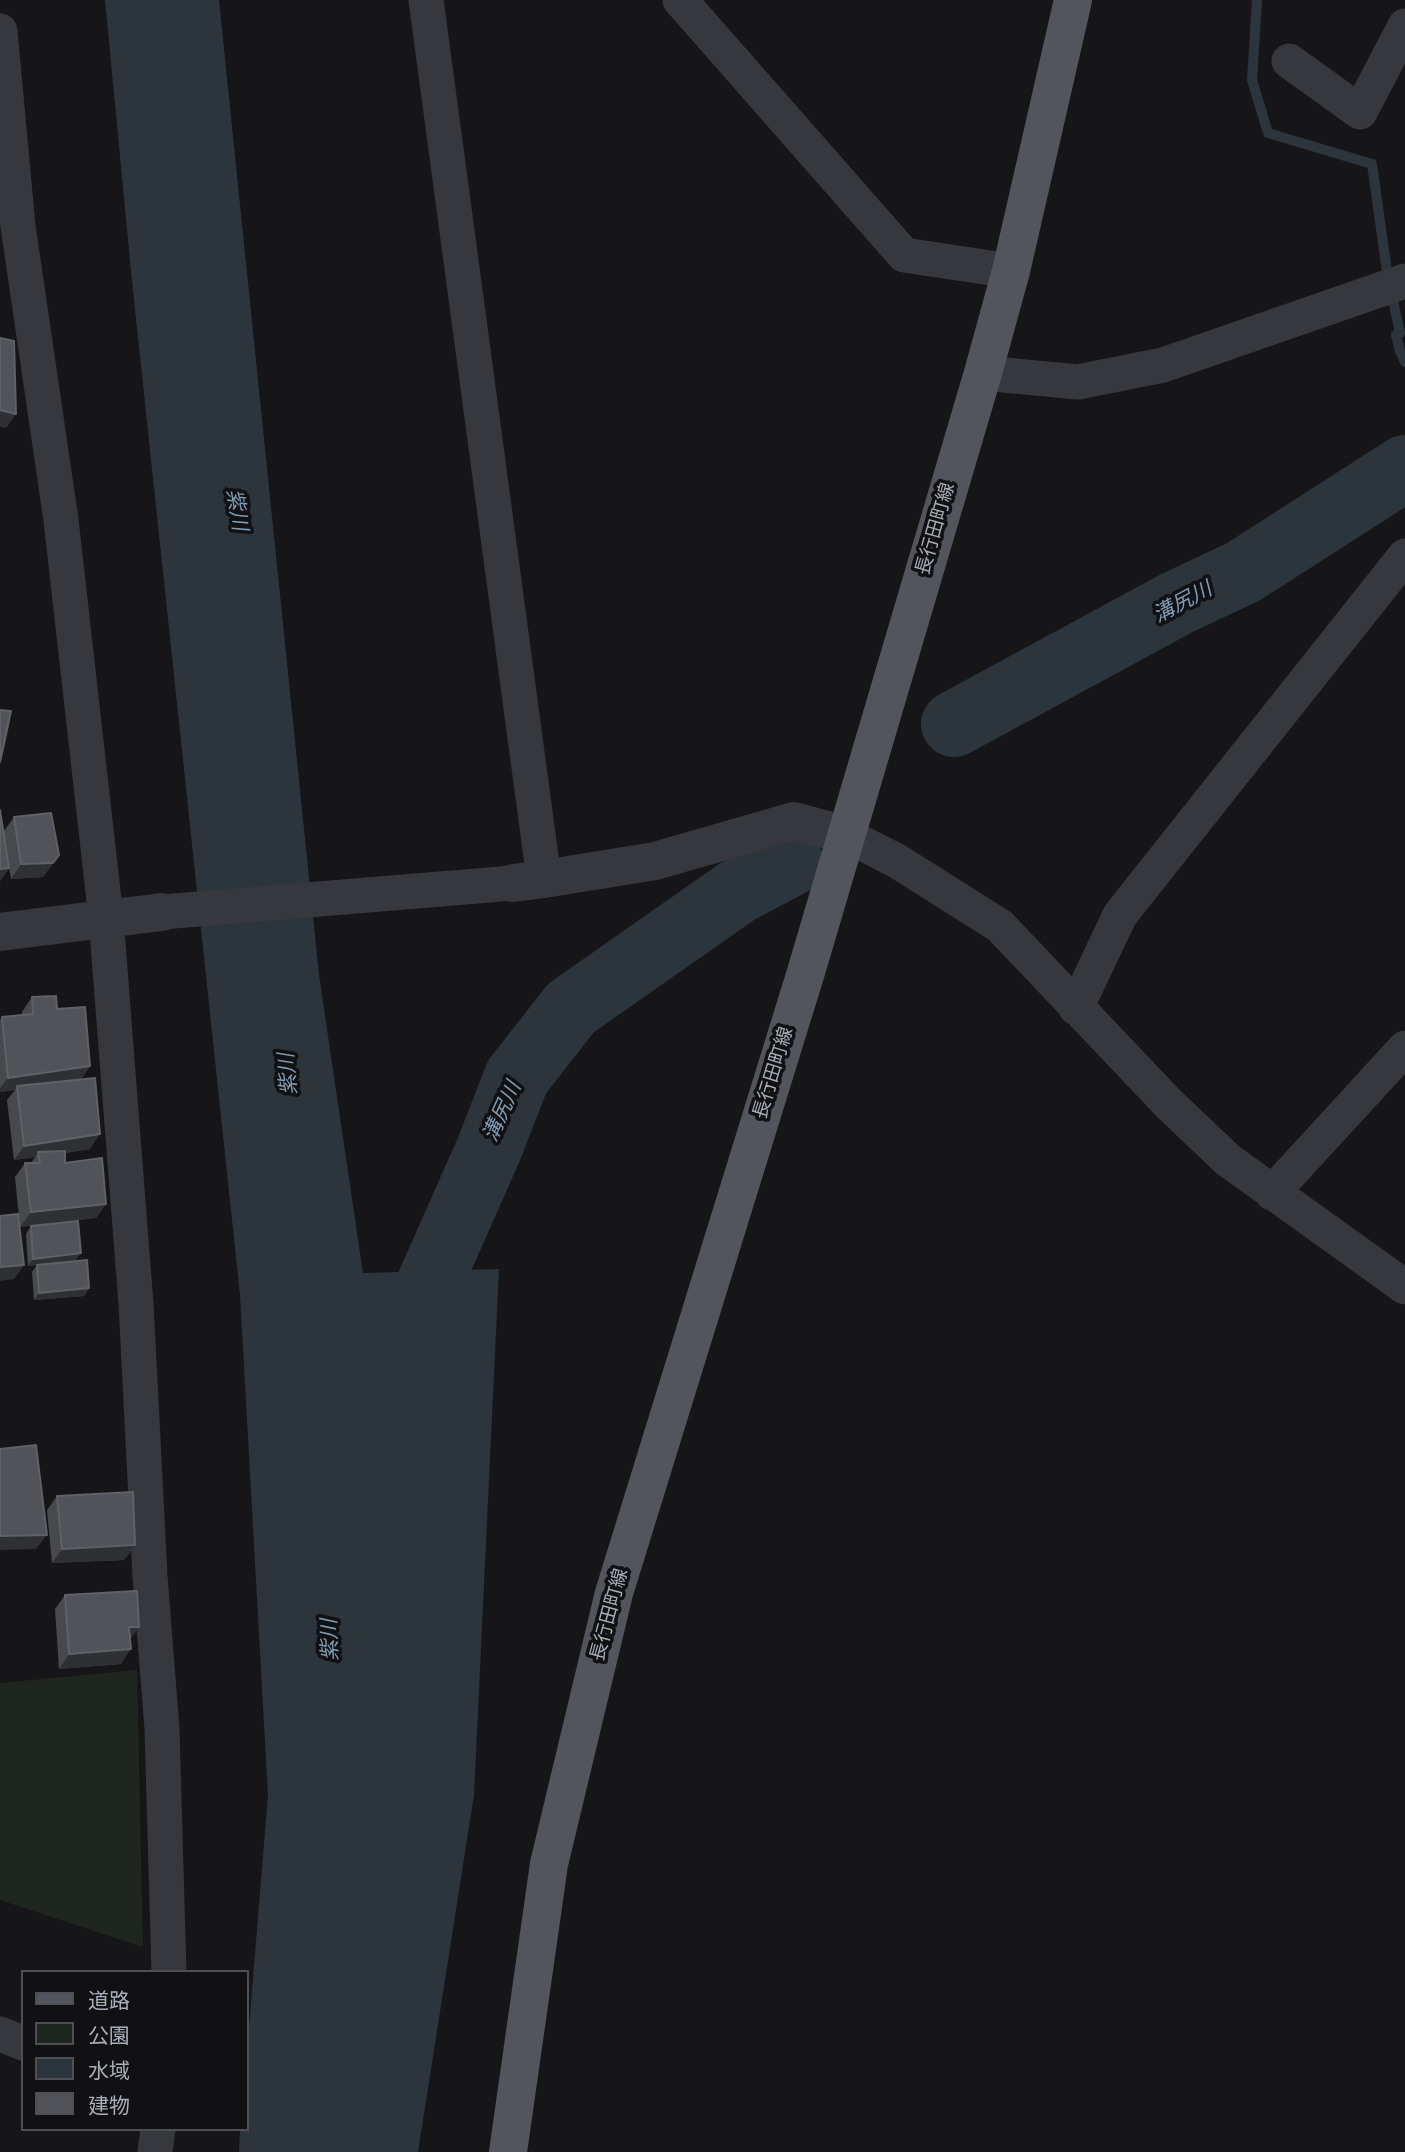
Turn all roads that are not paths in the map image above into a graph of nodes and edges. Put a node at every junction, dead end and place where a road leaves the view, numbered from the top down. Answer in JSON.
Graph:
{"nodes":[{"id":1,"x":426,"y":0,"type":"edge"},
{"id":2,"x":680,"y":0,"type":"edge"},
{"id":3,"x":1073,"y":0,"type":"edge"},
{"id":4,"x":1405,"y":26,"type":"edge"},
{"id":5,"x":0,"y":31,"type":"edge"},
{"id":6,"x":1289,"y":61,"type":"dead end"},
{"id":7,"x":18,"y":226,"type":"junction"},
{"id":8,"x":0,"y":261,"type":"edge"},
{"id":9,"x":1011,"y":271,"type":"junction"},
{"id":10,"x":1405,"y":281,"type":"edge"},
{"id":11,"x":983,"y":373,"type":"junction"},
{"id":12,"x":1405,"y":556,"type":"edge"},
{"id":13,"x":846,"y":835,"type":"junction"},
{"id":14,"x":528,"y":881,"type":"junction"},
{"id":15,"x":162,"y":912,"type":"joint"},
{"id":16,"x":106,"y":918,"type":"junction"},
{"id":17,"x":0,"y":932,"type":"edge"},
{"id":18,"x":1076,"y":1008,"type":"junction"},
{"id":19,"x":1405,"y":1048,"type":"edge"},
{"id":20,"x":1272,"y":1193,"type":"junction"},
{"id":21,"x":1405,"y":1287,"type":"edge"},
{"id":22,"x":169,"y":1970,"type":"edge"},
{"id":23,"x":0,"y":2034,"type":"edge"},
{"id":24,"x":21,"y":2042,"type":"edge"},
{"id":25,"x":158,"y":2131,"type":"edge"},
{"id":26,"x":155,"y":2152,"type":"edge"},
{"id":27,"x":508,"y":2152,"type":"edge"}],
"edges":[{"from":1,"to":14,"type":"street"},
{"from":2,"to":9,"type":"street"},
{"from":3,"to":9,"type":"main road","name":"長行田町線"},
{"from":4,"to":6,"type":"street"},
{"from":5,"to":7,"type":"street"},
{"from":7,"to":8,"type":"street"},
{"from":7,"to":16,"type":"street"},
{"from":9,"to":11,"type":"main road","name":"長行田町線"},
{"from":10,"to":11,"type":"street"},
{"from":11,"to":13,"type":"main road","name":"長行田町線"},
{"from":12,"to":18,"type":"street"},
{"from":13,"to":14,"type":"street"},
{"from":13,"to":18,"type":"street"},
{"from":13,"to":27,"type":"main road","name":"長行田町線"},
{"from":14,"to":15,"type":"street"},
{"from":15,"to":16,"type":"street"},
{"from":16,"to":17,"type":"street"},
{"from":16,"to":22,"type":"street"},
{"from":18,"to":20,"type":"street"},
{"from":19,"to":20,"type":"street"},
{"from":20,"to":21,"type":"street"},
{"from":23,"to":24,"type":"street"},
{"from":25,"to":26,"type":"street"}]}
